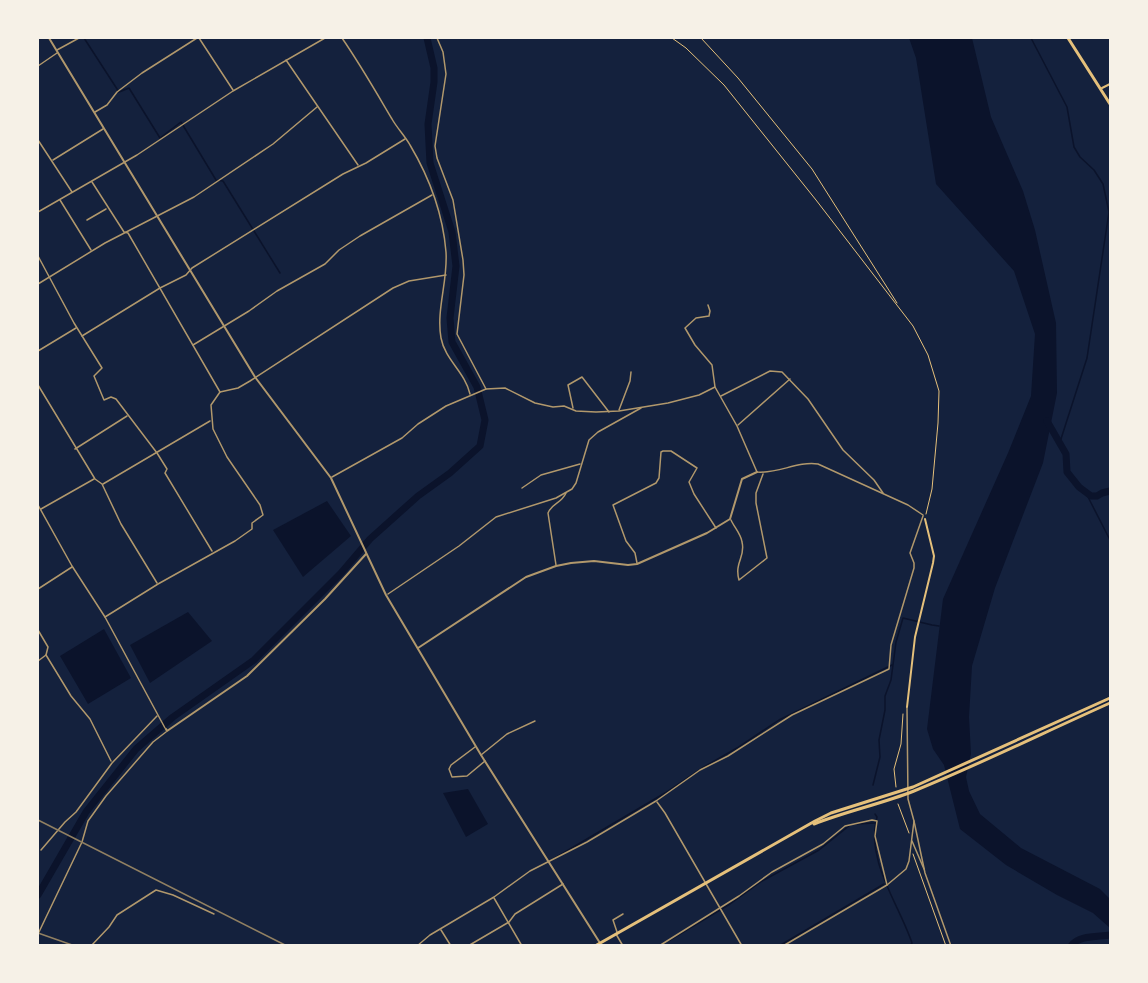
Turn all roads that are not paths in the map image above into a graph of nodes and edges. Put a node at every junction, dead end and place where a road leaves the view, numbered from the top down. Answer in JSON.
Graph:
{"nodes":[{"id":1,"x":49,"y":38,"type":"edge"},
{"id":2,"x":79,"y":38,"type":"edge"},
{"id":3,"x":198,"y":38,"type":"edge"},
{"id":4,"x":317,"y":38,"type":"edge"},
{"id":5,"x":325,"y":38,"type":"edge"},
{"id":6,"x":342,"y":38,"type":"edge"},
{"id":7,"x":437,"y":38,"type":"edge"},
{"id":8,"x":1068,"y":38,"type":"edge"},
{"id":9,"x":319,"y":41,"type":"junction"},
{"id":10,"x":57,"y":52,"type":"junction"},
{"id":11,"x":286,"y":59,"type":"junction"},
{"id":12,"x":38,"y":66,"type":"edge"},
{"id":13,"x":1110,"y":84,"type":"edge"},
{"id":14,"x":1102,"y":88,"type":"junction"},
{"id":15,"x":233,"y":91,"type":"junction"},
{"id":16,"x":1110,"y":104,"type":"edge"},
{"id":17,"x":317,"y":107,"type":"junction"},
{"id":18,"x":94,"y":113,"type":"junction"},
{"id":19,"x":104,"y":129,"type":"junction"},
{"id":20,"x":405,"y":138,"type":"junction"},
{"id":21,"x":38,"y":140,"type":"edge"},
{"id":22,"x":41,"y":144,"type":"junction"},
{"id":23,"x":38,"y":147,"type":"edge"},
{"id":24,"x":52,"y":160,"type":"junction"},
{"id":25,"x":124,"y":162,"type":"junction"},
{"id":26,"x":358,"y":166,"type":"junction"},
{"id":27,"x":91,"y":181,"type":"junction"},
{"id":28,"x":72,"y":192,"type":"junction"},
{"id":29,"x":433,"y":194,"type":"junction"},
{"id":30,"x":60,"y":200,"type":"junction"},
{"id":31,"x":107,"y":208,"type":"junction"},
{"id":32,"x":38,"y":212,"type":"edge"},
{"id":33,"x":157,"y":217,"type":"junction"},
{"id":34,"x":87,"y":220,"type":"dead end"},
{"id":35,"x":126,"y":232,"type":"junction"},
{"id":36,"x":91,"y":251,"type":"junction"},
{"id":37,"x":38,"y":256,"type":"edge"},
{"id":38,"x":190,"y":272,"type":"junction"},
{"id":39,"x":446,"y":276,"type":"junction"},
{"id":40,"x":49,"y":277,"type":"junction"},
{"id":41,"x":38,"y":284,"type":"edge"},
{"id":42,"x":160,"y":288,"type":"junction"},
{"id":43,"x":708,"y":304,"type":"dead end"},
{"id":44,"x":224,"y":327,"type":"junction"},
{"id":45,"x":76,"y":328,"type":"junction"},
{"id":46,"x":82,"y":336,"type":"junction"},
{"id":47,"x":193,"y":345,"type":"junction"},
{"id":48,"x":38,"y":351,"type":"edge"},
{"id":49,"x":631,"y":372,"type":"dead end"},
{"id":50,"x":255,"y":377,"type":"junction"},
{"id":51,"x":790,"y":380,"type":"junction"},
{"id":52,"x":38,"y":385,"type":"edge"},
{"id":53,"x":715,"y":387,"type":"junction"},
{"id":54,"x":485,"y":389,"type":"junction"},
{"id":55,"x":220,"y":392,"type":"junction"},
{"id":56,"x":471,"y":394,"type":"junction"},
{"id":57,"x":721,"y":396,"type":"junction"},
{"id":58,"x":642,"y":407,"type":"junction"},
{"id":59,"x":574,"y":409,"type":"junction"},
{"id":60,"x":619,"y":411,"type":"junction"},
{"id":61,"x":609,"y":412,"type":"junction"},
{"id":62,"x":128,"y":416,"type":"junction"},
{"id":63,"x":211,"y":420,"type":"junction"},
{"id":64,"x":737,"y":426,"type":"junction"},
{"id":65,"x":75,"y":449,"type":"junction"},
{"id":66,"x":157,"y":453,"type":"junction"},
{"id":67,"x":581,"y":463,"type":"junction"},
{"id":68,"x":757,"y":471,"type":"junction"},
{"id":69,"x":763,"y":472,"type":"junction"},
{"id":70,"x":331,"y":478,"type":"junction"},
{"id":71,"x":94,"y":479,"type":"junction"},
{"id":72,"x":102,"y":484,"type":"junction"},
{"id":73,"x":522,"y":488,"type":"dead end"},
{"id":74,"x":567,"y":492,"type":"junction"},
{"id":75,"x":884,"y":494,"type":"junction"},
{"id":76,"x":38,"y":505,"type":"edge"},
{"id":77,"x":40,"y":510,"type":"junction"},
{"id":78,"x":924,"y":517,"type":"junction"},
{"id":79,"x":730,"y":519,"type":"junction"},
{"id":80,"x":716,"y":528,"type":"junction"},
{"id":81,"x":213,"y":552,"type":"junction"},
{"id":82,"x":366,"y":552,"type":"junction"},
{"id":83,"x":637,"y":564,"type":"junction"},
{"id":84,"x":72,"y":566,"type":"junction"},
{"id":85,"x":556,"y":566,"type":"junction"},
{"id":86,"x":158,"y":584,"type":"junction"},
{"id":87,"x":38,"y":589,"type":"edge"},
{"id":88,"x":386,"y":595,"type":"junction"},
{"id":89,"x":105,"y":617,"type":"junction"},
{"id":90,"x":38,"y":630,"type":"edge"},
{"id":91,"x":418,"y":648,"type":"junction"},
{"id":92,"x":46,"y":655,"type":"junction"},
{"id":93,"x":38,"y":661,"type":"edge"},
{"id":94,"x":1110,"y":698,"type":"edge"},
{"id":95,"x":1110,"y":703,"type":"edge"},
{"id":96,"x":907,"y":707,"type":"joint"},
{"id":97,"x":158,"y":716,"type":"junction"},
{"id":98,"x":535,"y":721,"type":"dead end"},
{"id":99,"x":166,"y":730,"type":"junction"},
{"id":100,"x":476,"y":746,"type":"junction"},
{"id":101,"x":481,"y":755,"type":"junction"},
{"id":102,"x":485,"y":761,"type":"junction"},
{"id":103,"x":112,"y":763,"type":"junction"},
{"id":104,"x":913,"y":789,"type":"junction"},
{"id":105,"x":907,"y":791,"type":"junction"},
{"id":106,"x":656,"y":801,"type":"junction"},
{"id":107,"x":914,"y":821,"type":"junction"},
{"id":108,"x":912,"y":841,"type":"junction"},
{"id":109,"x":41,"y":850,"type":"dead end"},
{"id":110,"x":549,"y":862,"type":"junction"},
{"id":111,"x":926,"y":873,"type":"junction"},
{"id":112,"x":706,"y":883,"type":"junction"},
{"id":113,"x":563,"y":884,"type":"junction"},
{"id":114,"x":887,"y":885,"type":"junction"},
{"id":115,"x":494,"y":897,"type":"junction"},
{"id":116,"x":719,"y":908,"type":"junction"},
{"id":117,"x":214,"y":914,"type":"dead end"},
{"id":118,"x":623,"y":914,"type":"dead end"},
{"id":119,"x":509,"y":922,"type":"junction"},
{"id":120,"x":441,"y":929,"type":"junction"},
{"id":121,"x":617,"y":933,"type":"junction"},
{"id":122,"x":38,"y":934,"type":"edge"},
{"id":123,"x":600,"y":943,"type":"junction"},
{"id":124,"x":92,"y":945,"type":"edge"},
{"id":125,"x":417,"y":945,"type":"edge"},
{"id":126,"x":451,"y":945,"type":"edge"},
{"id":127,"x":468,"y":945,"type":"edge"},
{"id":128,"x":522,"y":945,"type":"edge"},
{"id":129,"x":595,"y":945,"type":"edge"},
{"id":130,"x":623,"y":945,"type":"edge"},
{"id":131,"x":659,"y":945,"type":"edge"},
{"id":132,"x":742,"y":945,"type":"edge"},
{"id":133,"x":783,"y":945,"type":"edge"},
{"id":134,"x":951,"y":945,"type":"edge"}],
"edges":[{"from":1,"to":10,"type":"street"},
{"from":2,"to":10,"type":"street"},
{"from":3,"to":15,"type":"street"},
{"from":3,"to":18,"type":"street"},
{"from":4,"to":9,"type":"street"},
{"from":5,"to":9,"type":"street"},
{"from":6,"to":20,"type":"street"},
{"from":7,"to":54,"type":"street"},
{"from":8,"to":14,"type":"main road"},
{"from":9,"to":11,"type":"street"},
{"from":10,"to":12,"type":"street"},
{"from":10,"to":18,"type":"street"},
{"from":11,"to":15,"type":"street"},
{"from":11,"to":17,"type":"street"},
{"from":13,"to":14,"type":"main road"},
{"from":14,"to":16,"type":"main road"},
{"from":15,"to":25,"type":"street"},
{"from":17,"to":26,"type":"street"},
{"from":17,"to":33,"type":"street"},
{"from":18,"to":19,"type":"street"},
{"from":19,"to":24,"type":"street"},
{"from":19,"to":25,"type":"street"},
{"from":20,"to":26,"type":"street"},
{"from":20,"to":29,"type":"street"},
{"from":21,"to":22,"type":"street"},
{"from":22,"to":23,"type":"street"},
{"from":22,"to":24,"type":"street"},
{"from":24,"to":28,"type":"street"},
{"from":25,"to":27,"type":"street"},
{"from":25,"to":33,"type":"street"},
{"from":26,"to":38,"type":"street"},
{"from":27,"to":28,"type":"street"},
{"from":27,"to":31,"type":"street"},
{"from":28,"to":30,"type":"street"},
{"from":29,"to":39,"type":"street"},
{"from":29,"to":44,"type":"street"},
{"from":30,"to":32,"type":"street"},
{"from":30,"to":36,"type":"street"},
{"from":31,"to":34,"type":"street"},
{"from":31,"to":35,"type":"street"},
{"from":33,"to":35,"type":"street"},
{"from":33,"to":38,"type":"street"},
{"from":35,"to":36,"type":"street"},
{"from":35,"to":42,"type":"street"},
{"from":36,"to":40,"type":"street"},
{"from":37,"to":40,"type":"street"},
{"from":38,"to":42,"type":"street"},
{"from":38,"to":44,"type":"street"},
{"from":39,"to":50,"type":"street"},
{"from":39,"to":56,"type":"street"},
{"from":40,"to":41,"type":"street"},
{"from":40,"to":45,"type":"street"},
{"from":42,"to":46,"type":"street"},
{"from":42,"to":47,"type":"street"},
{"from":43,"to":53,"type":"street"},
{"from":44,"to":47,"type":"street"},
{"from":44,"to":50,"type":"street"},
{"from":45,"to":46,"type":"street"},
{"from":45,"to":48,"type":"street"},
{"from":46,"to":62,"type":"street"},
{"from":47,"to":55,"type":"street"},
{"from":49,"to":60,"type":"street"},
{"from":50,"to":55,"type":"street"},
{"from":50,"to":70,"type":"street"},
{"from":51,"to":57,"type":"street"},
{"from":51,"to":64,"type":"street"},
{"from":51,"to":75,"type":"street"},
{"from":52,"to":65,"type":"street"},
{"from":53,"to":57,"type":"street"},
{"from":53,"to":58,"type":"street"},
{"from":54,"to":56,"type":"street"},
{"from":54,"to":59,"type":"street"},
{"from":55,"to":63,"type":"street"},
{"from":56,"to":70,"type":"street"},
{"from":57,"to":64,"type":"street"},
{"from":58,"to":60,"type":"street"},
{"from":58,"to":67,"type":"street"},
{"from":59,"to":61,"type":"street"},
{"from":59,"to":61,"type":"street"},
{"from":60,"to":61,"type":"street"},
{"from":62,"to":65,"type":"street"},
{"from":62,"to":66,"type":"street"},
{"from":63,"to":66,"type":"street"},
{"from":63,"to":81,"type":"street"},
{"from":64,"to":68,"type":"street"},
{"from":65,"to":71,"type":"street"},
{"from":66,"to":72,"type":"street"},
{"from":66,"to":81,"type":"street"},
{"from":67,"to":73,"type":"street"},
{"from":67,"to":74,"type":"street"},
{"from":68,"to":69,"type":"street"},
{"from":68,"to":79,"type":"street"},
{"from":69,"to":75,"type":"street"},
{"from":69,"to":79,"type":"street"},
{"from":70,"to":82,"type":"street"},
{"from":71,"to":72,"type":"street"},
{"from":71,"to":77,"type":"street"},
{"from":72,"to":86,"type":"street"},
{"from":74,"to":85,"type":"street"},
{"from":74,"to":88,"type":"street"},
{"from":75,"to":78,"type":"street"},
{"from":76,"to":77,"type":"street"},
{"from":77,"to":84,"type":"street"},
{"from":78,"to":96,"type":"main road"},
{"from":78,"to":106,"type":"street"},
{"from":79,"to":80,"type":"street"},
{"from":80,"to":83,"type":"street"},
{"from":80,"to":83,"type":"street"},
{"from":81,"to":86,"type":"street"},
{"from":82,"to":88,"type":"street"},
{"from":82,"to":99,"type":"street"},
{"from":83,"to":85,"type":"street"},
{"from":84,"to":87,"type":"street"},
{"from":84,"to":89,"type":"street"},
{"from":85,"to":91,"type":"street"},
{"from":86,"to":89,"type":"street"},
{"from":88,"to":91,"type":"street"},
{"from":89,"to":97,"type":"street"},
{"from":90,"to":92,"type":"street"},
{"from":91,"to":100,"type":"street"},
{"from":92,"to":93,"type":"street"},
{"from":92,"to":103,"type":"street"},
{"from":94,"to":104,"type":"main road"},
{"from":95,"to":104,"type":"main road"},
{"from":96,"to":105,"type":"street"},
{"from":97,"to":99,"type":"street"},
{"from":97,"to":103,"type":"street"},
{"from":98,"to":101,"type":"street"},
{"from":99,"to":122,"type":"street"},
{"from":100,"to":101,"type":"street"},
{"from":100,"to":102,"type":"street"},
{"from":101,"to":102,"type":"street"},
{"from":102,"to":110,"type":"street"},
{"from":103,"to":109,"type":"street"},
{"from":104,"to":105,"type":"main road"},
{"from":105,"to":107,"type":"street"},
{"from":105,"to":112,"type":"main road"},
{"from":106,"to":110,"type":"street"},
{"from":106,"to":112,"type":"street"},
{"from":107,"to":108,"type":"street"},
{"from":107,"to":111,"type":"street"},
{"from":108,"to":111,"type":"street"},
{"from":108,"to":114,"type":"street"},
{"from":110,"to":113,"type":"street"},
{"from":110,"to":115,"type":"street"},
{"from":111,"to":134,"type":"street"},
{"from":112,"to":116,"type":"street"},
{"from":112,"to":121,"type":"main road"},
{"from":113,"to":119,"type":"street"},
{"from":113,"to":123,"type":"street"},
{"from":114,"to":116,"type":"street"},
{"from":114,"to":133,"type":"street"},
{"from":115,"to":119,"type":"street"},
{"from":115,"to":120,"type":"street"},
{"from":116,"to":131,"type":"street"},
{"from":116,"to":132,"type":"street"},
{"from":117,"to":124,"type":"street"},
{"from":118,"to":121,"type":"street"},
{"from":119,"to":127,"type":"street"},
{"from":119,"to":128,"type":"street"},
{"from":120,"to":125,"type":"street"},
{"from":120,"to":126,"type":"street"},
{"from":121,"to":123,"type":"main road"},
{"from":121,"to":130,"type":"street"},
{"from":123,"to":129,"type":"main road"}]}
